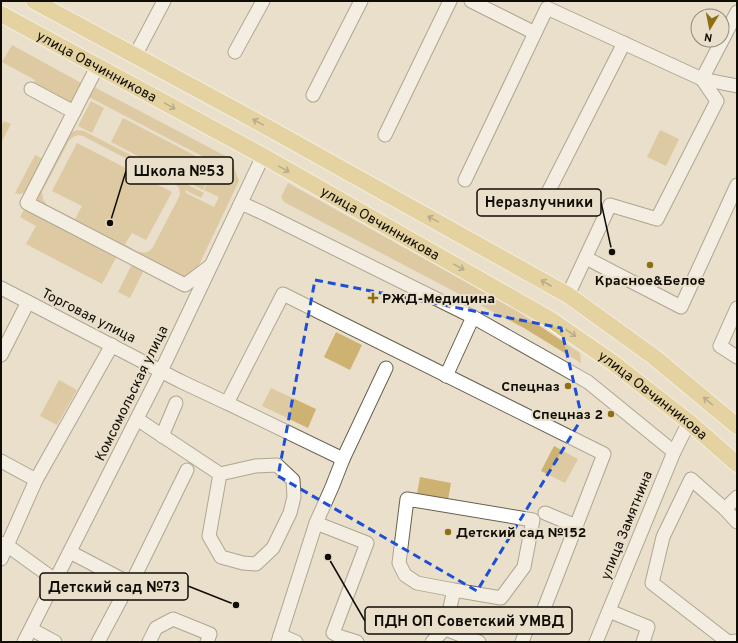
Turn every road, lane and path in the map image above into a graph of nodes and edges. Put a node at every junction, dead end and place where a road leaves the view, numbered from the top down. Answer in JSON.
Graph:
{"nodes":[{"id":1,"x":164,"y":1,"type":"edge"},
{"id":2,"x":263,"y":1,"type":"edge"},
{"id":3,"x":361,"y":1,"type":"edge"},
{"id":4,"x":450,"y":1,"type":"edge"},
{"id":5,"x":471,"y":1,"type":"edge"},
{"id":6,"x":40,"y":3,"type":"edge"},
{"id":7,"x":737,"y":12,"type":"edge"},
{"id":8,"x":1,"y":14,"type":"edge"},
{"id":9,"x":535,"y":33,"type":"junction"},
{"id":10,"x":624,"y":43,"type":"junction"},
{"id":11,"x":235,"y":52,"type":"dead end"},
{"id":12,"x":135,"y":56,"type":"junction"},
{"id":13,"x":97,"y":66,"type":"junction"},
{"id":14,"x":702,"y":79,"type":"junction"},
{"id":15,"x":737,"y":86,"type":"edge"},
{"id":16,"x":31,"y":90,"type":"dead end"},
{"id":17,"x":312,"y":95,"type":"dead end"},
{"id":18,"x":74,"y":112,"type":"junction"},
{"id":19,"x":385,"y":135,"type":"dead end"},
{"id":20,"x":263,"y":156,"type":"junction"},
{"id":21,"x":464,"y":180,"type":"dead end"},
{"id":22,"x":737,"y":185,"type":"edge"},
{"id":23,"x":241,"y":203,"type":"junction"},
{"id":24,"x":540,"y":208,"type":"dead end"},
{"id":25,"x":586,"y":258,"type":"junction"},
{"id":26,"x":211,"y":266,"type":"junction"},
{"id":27,"x":1,"y":288,"type":"edge"},
{"id":28,"x":568,"y":295,"type":"junction"},
{"id":29,"x":28,"y":302,"type":"junction"},
{"id":30,"x":737,"y":308,"type":"edge"},
{"id":31,"x":473,"y":317,"type":"junction"},
{"id":32,"x":112,"y":345,"type":"junction"},
{"id":33,"x":1,"y":355,"type":"edge"},
{"id":34,"x":737,"y":357,"type":"edge"},
{"id":35,"x":386,"y":368,"type":"dead end"},
{"id":36,"x":161,"y":371,"type":"junction"},
{"id":37,"x":446,"y":376,"type":"junction"},
{"id":38,"x":176,"y":403,"type":"dead end"},
{"id":39,"x":227,"y":403,"type":"junction"},
{"id":40,"x":137,"y":419,"type":"junction"},
{"id":41,"x":689,"y":422,"type":"junction"},
{"id":42,"x":737,"y":426,"type":"edge"},
{"id":43,"x":162,"y":436,"type":"junction"},
{"id":44,"x":674,"y":452,"type":"junction"},
{"id":45,"x":343,"y":458,"type":"junction"},
{"id":46,"x":1,"y":461,"type":"edge"},
{"id":47,"x":737,"y":464,"type":"edge"},
{"id":48,"x":187,"y":470,"type":"dead end"},
{"id":49,"x":220,"y":474,"type":"junction"},
{"id":50,"x":36,"y":480,"type":"junction"},
{"id":51,"x":737,"y":497,"type":"edge"},
{"id":52,"x":726,"y":509,"type":"junction"},
{"id":53,"x":545,"y":513,"type":"dead end"},
{"id":54,"x":737,"y":522,"type":"edge"},
{"id":55,"x":316,"y":523,"type":"junction"},
{"id":56,"x":576,"y":526,"type":"junction"},
{"id":57,"x":4,"y":544,"type":"edge"},
{"id":58,"x":70,"y":552,"type":"junction"},
{"id":59,"x":1,"y":559,"type":"edge"},
{"id":60,"x":55,"y":580,"type":"junction"},
{"id":61,"x":454,"y":590,"type":"junction"},
{"id":62,"x":121,"y":599,"type":"dead end"},
{"id":63,"x":609,"y":610,"type":"junction"},
{"id":64,"x":31,"y":629,"type":"junction"},
{"id":65,"x":445,"y":629,"type":"junction"},
{"id":66,"x":279,"y":638,"type":"edge"},
{"id":67,"x":339,"y":639,"type":"edge"},
{"id":68,"x":737,"y":641,"type":"edge"},
{"id":69,"x":24,"y":642,"type":"edge"},
{"id":70,"x":55,"y":642,"type":"edge"},
{"id":71,"x":98,"y":642,"type":"edge"},
{"id":72,"x":149,"y":642,"type":"edge"},
{"id":73,"x":207,"y":642,"type":"edge"},
{"id":74,"x":296,"y":642,"type":"edge"},
{"id":75,"x":357,"y":642,"type":"edge"},
{"id":76,"x":432,"y":642,"type":"edge"},
{"id":77,"x":479,"y":642,"type":"edge"},
{"id":78,"x":522,"y":642,"type":"edge"},
{"id":79,"x":596,"y":642,"type":"edge"},
{"id":80,"x":643,"y":642,"type":"edge"},
{"id":81,"x":728,"y":642,"type":"edge"}],
"edges":[{"from":1,"to":12,"type":"street"},
{"from":2,"to":11,"type":"street"},
{"from":3,"to":17,"type":"street"},
{"from":4,"to":19,"type":"street"},
{"from":5,"to":9,"type":"street"},
{"from":6,"to":12,"type":"main road","name":"улица Овчинникова"},
{"from":7,"to":14,"type":"street"},
{"from":8,"to":13,"type":"main road","name":"улица Овчинникова"},
{"from":9,"to":10,"type":"street"},
{"from":9,"to":21,"type":"street"},
{"from":10,"to":14,"type":"street"},
{"from":10,"to":24,"type":"street"},
{"from":28,"to":12,"type":"main road","name":"улица Овчинникова","one_way":true},
{"from":13,"to":18,"type":"street"},
{"from":13,"to":20,"type":"main road","name":"улица Овчинникова","one_way":true},
{"from":14,"to":15,"type":"street"},
{"from":14,"to":25,"type":"street"},
{"from":16,"to":18,"type":"street"},
{"from":18,"to":26,"type":"street"},
{"from":20,"to":23,"type":"street","name":"Комсомольская улица"},
{"from":20,"to":41,"type":"main road","name":"улица Овчинникова","one_way":true},
{"from":22,"to":25,"type":"street"},
{"from":23,"to":26,"type":"street","name":"Комсомольская улица"},
{"from":23,"to":31,"type":"street"},
{"from":25,"to":28,"type":"street"},
{"from":26,"to":36,"type":"street","name":"Комсомольская улица"},
{"from":27,"to":29,"type":"street","name":"Торговая улица"},
{"from":42,"to":28,"type":"main road","name":"улица Овчинникова","one_way":true},
{"from":29,"to":32,"type":"street","name":"Торговая улица"},
{"from":29,"to":33,"type":"street"},
{"from":30,"to":34,"type":"street"},
{"from":31,"to":37,"type":"street"},
{"from":31,"to":44,"type":"street"},
{"from":32,"to":36,"type":"street","name":"Торговая улица"},
{"from":32,"to":50,"type":"street"},
{"from":35,"to":45,"type":"street"},
{"from":36,"to":39,"type":"street","name":"Торговая улица"},
{"from":36,"to":40,"type":"street","name":"Комсомольская улица"},
{"from":37,"to":39,"type":"street"},
{"from":37,"to":56,"type":"street"},
{"from":38,"to":43,"type":"street"},
{"from":39,"to":45,"type":"street","name":"Торговая улица"},
{"from":40,"to":43,"type":"street"},
{"from":40,"to":58,"type":"street","name":"Комсомольская улица"},
{"from":41,"to":44,"type":"street","name":"улица Замятнина"},
{"from":41,"to":47,"type":"main road","name":"улица Овчинникова"},
{"from":43,"to":49,"type":"street"},
{"from":44,"to":63,"type":"street","name":"улица Замятнина"},
{"from":45,"to":55,"type":"street"},
{"from":46,"to":50,"type":"street"},
{"from":48,"to":58,"type":"street"},
{"from":49,"to":49,"type":"street"},
{"from":50,"to":57,"type":"street"},
{"from":51,"to":52,"type":"street"},
{"from":52,"to":54,"type":"street"},
{"from":52,"to":81,"type":"street"},
{"from":53,"to":56,"type":"street"},
{"from":55,"to":66,"type":"street"},
{"from":55,"to":67,"type":"street"},
{"from":56,"to":78,"type":"street"},
{"from":57,"to":59,"type":"street"},
{"from":57,"to":60,"type":"street"},
{"from":58,"to":60,"type":"street","name":"Комсомольская улица"},
{"from":60,"to":64,"type":"street","name":"Комсомольская улица"},
{"from":61,"to":61,"type":"street"},
{"from":61,"to":65,"type":"street"},
{"from":62,"to":71,"type":"street"},
{"from":63,"to":79,"type":"street","name":"улица Замятнина"},
{"from":63,"to":80,"type":"street"},
{"from":64,"to":69,"type":"street","name":"Комсомольская улица"},
{"from":64,"to":70,"type":"street"},
{"from":65,"to":76,"type":"street"},
{"from":65,"to":77,"type":"street"},
{"from":66,"to":74,"type":"street"},
{"from":67,"to":75,"type":"street"},
{"from":68,"to":81,"type":"street"},
{"from":72,"to":73,"type":"street"}]}
